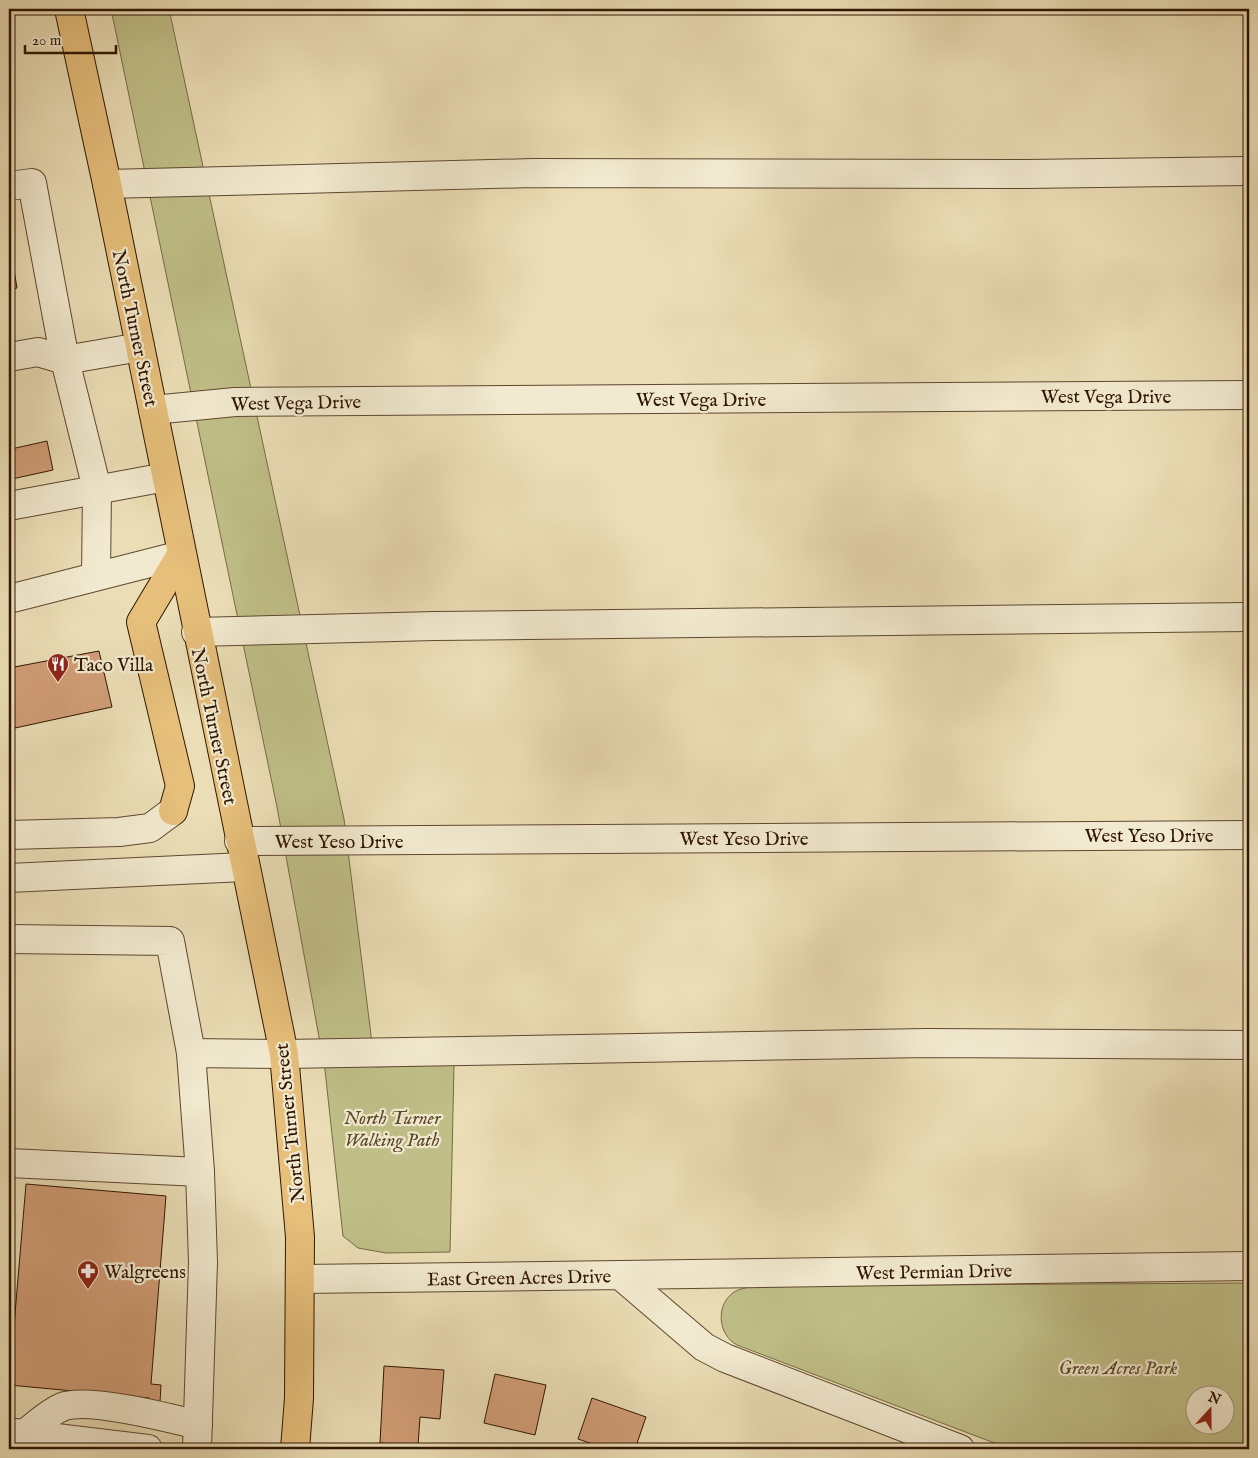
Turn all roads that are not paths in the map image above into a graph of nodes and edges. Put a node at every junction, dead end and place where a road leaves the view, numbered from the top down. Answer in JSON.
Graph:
{"nodes":[{"id":1,"x":69,"y":9,"type":"edge"},
{"id":2,"x":1249,"y":171,"type":"edge"},
{"id":3,"x":107,"y":184,"type":"junction"},
{"id":4,"x":9,"y":186,"type":"edge"},
{"id":5,"x":140,"y":347,"type":"junction"},
{"id":6,"x":9,"y":357,"type":"edge"},
{"id":7,"x":65,"y":360,"type":"junction"},
{"id":8,"x":1249,"y":395,"type":"edge"},
{"id":9,"x":153,"y":410,"type":"junction"},
{"id":10,"x":166,"y":477,"type":"junction"},
{"id":11,"x":97,"y":489,"type":"junction"},
{"id":12,"x":9,"y":506,"type":"edge"},
{"id":13,"x":181,"y":555,"type":"junction"},
{"id":14,"x":96,"y":576,"type":"junction"},
{"id":15,"x":9,"y":599,"type":"edge"},
{"id":16,"x":1249,"y":617,"type":"edge"},
{"id":17,"x":196,"y":632,"type":"junction"},
{"id":18,"x":173,"y":811,"type":"joint"},
{"id":19,"x":9,"y":835,"type":"edge"},
{"id":20,"x":1249,"y":835,"type":"edge"},
{"id":21,"x":239,"y":841,"type":"junction"},
{"id":22,"x":244,"y":867,"type":"junction"},
{"id":23,"x":9,"y":878,"type":"edge"},
{"id":24,"x":9,"y":939,"type":"edge"},
{"id":25,"x":1249,"y":1045,"type":"edge"},
{"id":26,"x":190,"y":1053,"type":"junction"},
{"id":27,"x":284,"y":1054,"type":"junction"},
{"id":28,"x":9,"y":1163,"type":"edge"},
{"id":29,"x":200,"y":1172,"type":"junction"},
{"id":30,"x":1249,"y":1266,"type":"edge"},
{"id":31,"x":620,"y":1275,"type":"junction"},
{"id":32,"x":301,"y":1279,"type":"junction"},
{"id":33,"x":16,"y":1433,"type":"edge"},
{"id":34,"x":198,"y":1437,"type":"edge"},
{"id":35,"x":148,"y":1449,"type":"edge"},
{"id":36,"x":295,"y":1449,"type":"edge"},
{"id":37,"x":960,"y":1449,"type":"edge"}],
"edges":[{"from":1,"to":3,"type":"main road","name":"North Turner Street"},
{"from":2,"to":3,"type":"street"},
{"from":3,"to":5,"type":"main road","name":"North Turner Street"},
{"from":4,"to":7,"type":"street"},
{"from":5,"to":7,"type":"street"},
{"from":5,"to":9,"type":"main road","name":"North Turner Street"},
{"from":6,"to":7,"type":"street"},
{"from":7,"to":11,"type":"street"},
{"from":8,"to":9,"type":"street","name":"West Vega Drive"},
{"from":9,"to":10,"type":"main road","name":"North Turner Street"},
{"from":10,"to":11,"type":"street"},
{"from":10,"to":13,"type":"main road","name":"North Turner Street"},
{"from":11,"to":12,"type":"street"},
{"from":11,"to":14,"type":"street"},
{"from":13,"to":14,"type":"street"},
{"from":13,"to":17,"type":"main road","name":"North Turner Street"},
{"from":13,"to":18,"type":"main road"},
{"from":14,"to":15,"type":"street"},
{"from":16,"to":17,"type":"street"},
{"from":17,"to":21,"type":"main road","name":"North Turner Street"},
{"from":18,"to":19,"type":"street"},
{"from":20,"to":21,"type":"street","name":"West Yeso Drive"},
{"from":21,"to":22,"type":"main road","name":"North Turner Street"},
{"from":22,"to":23,"type":"street"},
{"from":22,"to":27,"type":"main road","name":"North Turner Street"},
{"from":24,"to":26,"type":"street"},
{"from":25,"to":27,"type":"street"},
{"from":26,"to":27,"type":"street"},
{"from":26,"to":29,"type":"street"},
{"from":27,"to":32,"type":"main road","name":"North Turner Street"},
{"from":28,"to":29,"type":"street"},
{"from":29,"to":34,"type":"street"},
{"from":30,"to":31,"type":"street","name":"West Permian Drive"},
{"from":31,"to":32,"type":"street","name":"East Green Acres Drive"},
{"from":31,"to":37,"type":"street","name":"East Green Acres Drive"},
{"from":32,"to":36,"type":"main road","name":"North Turner Street"},
{"from":33,"to":34,"type":"street"},
{"from":33,"to":35,"type":"street"}]}
